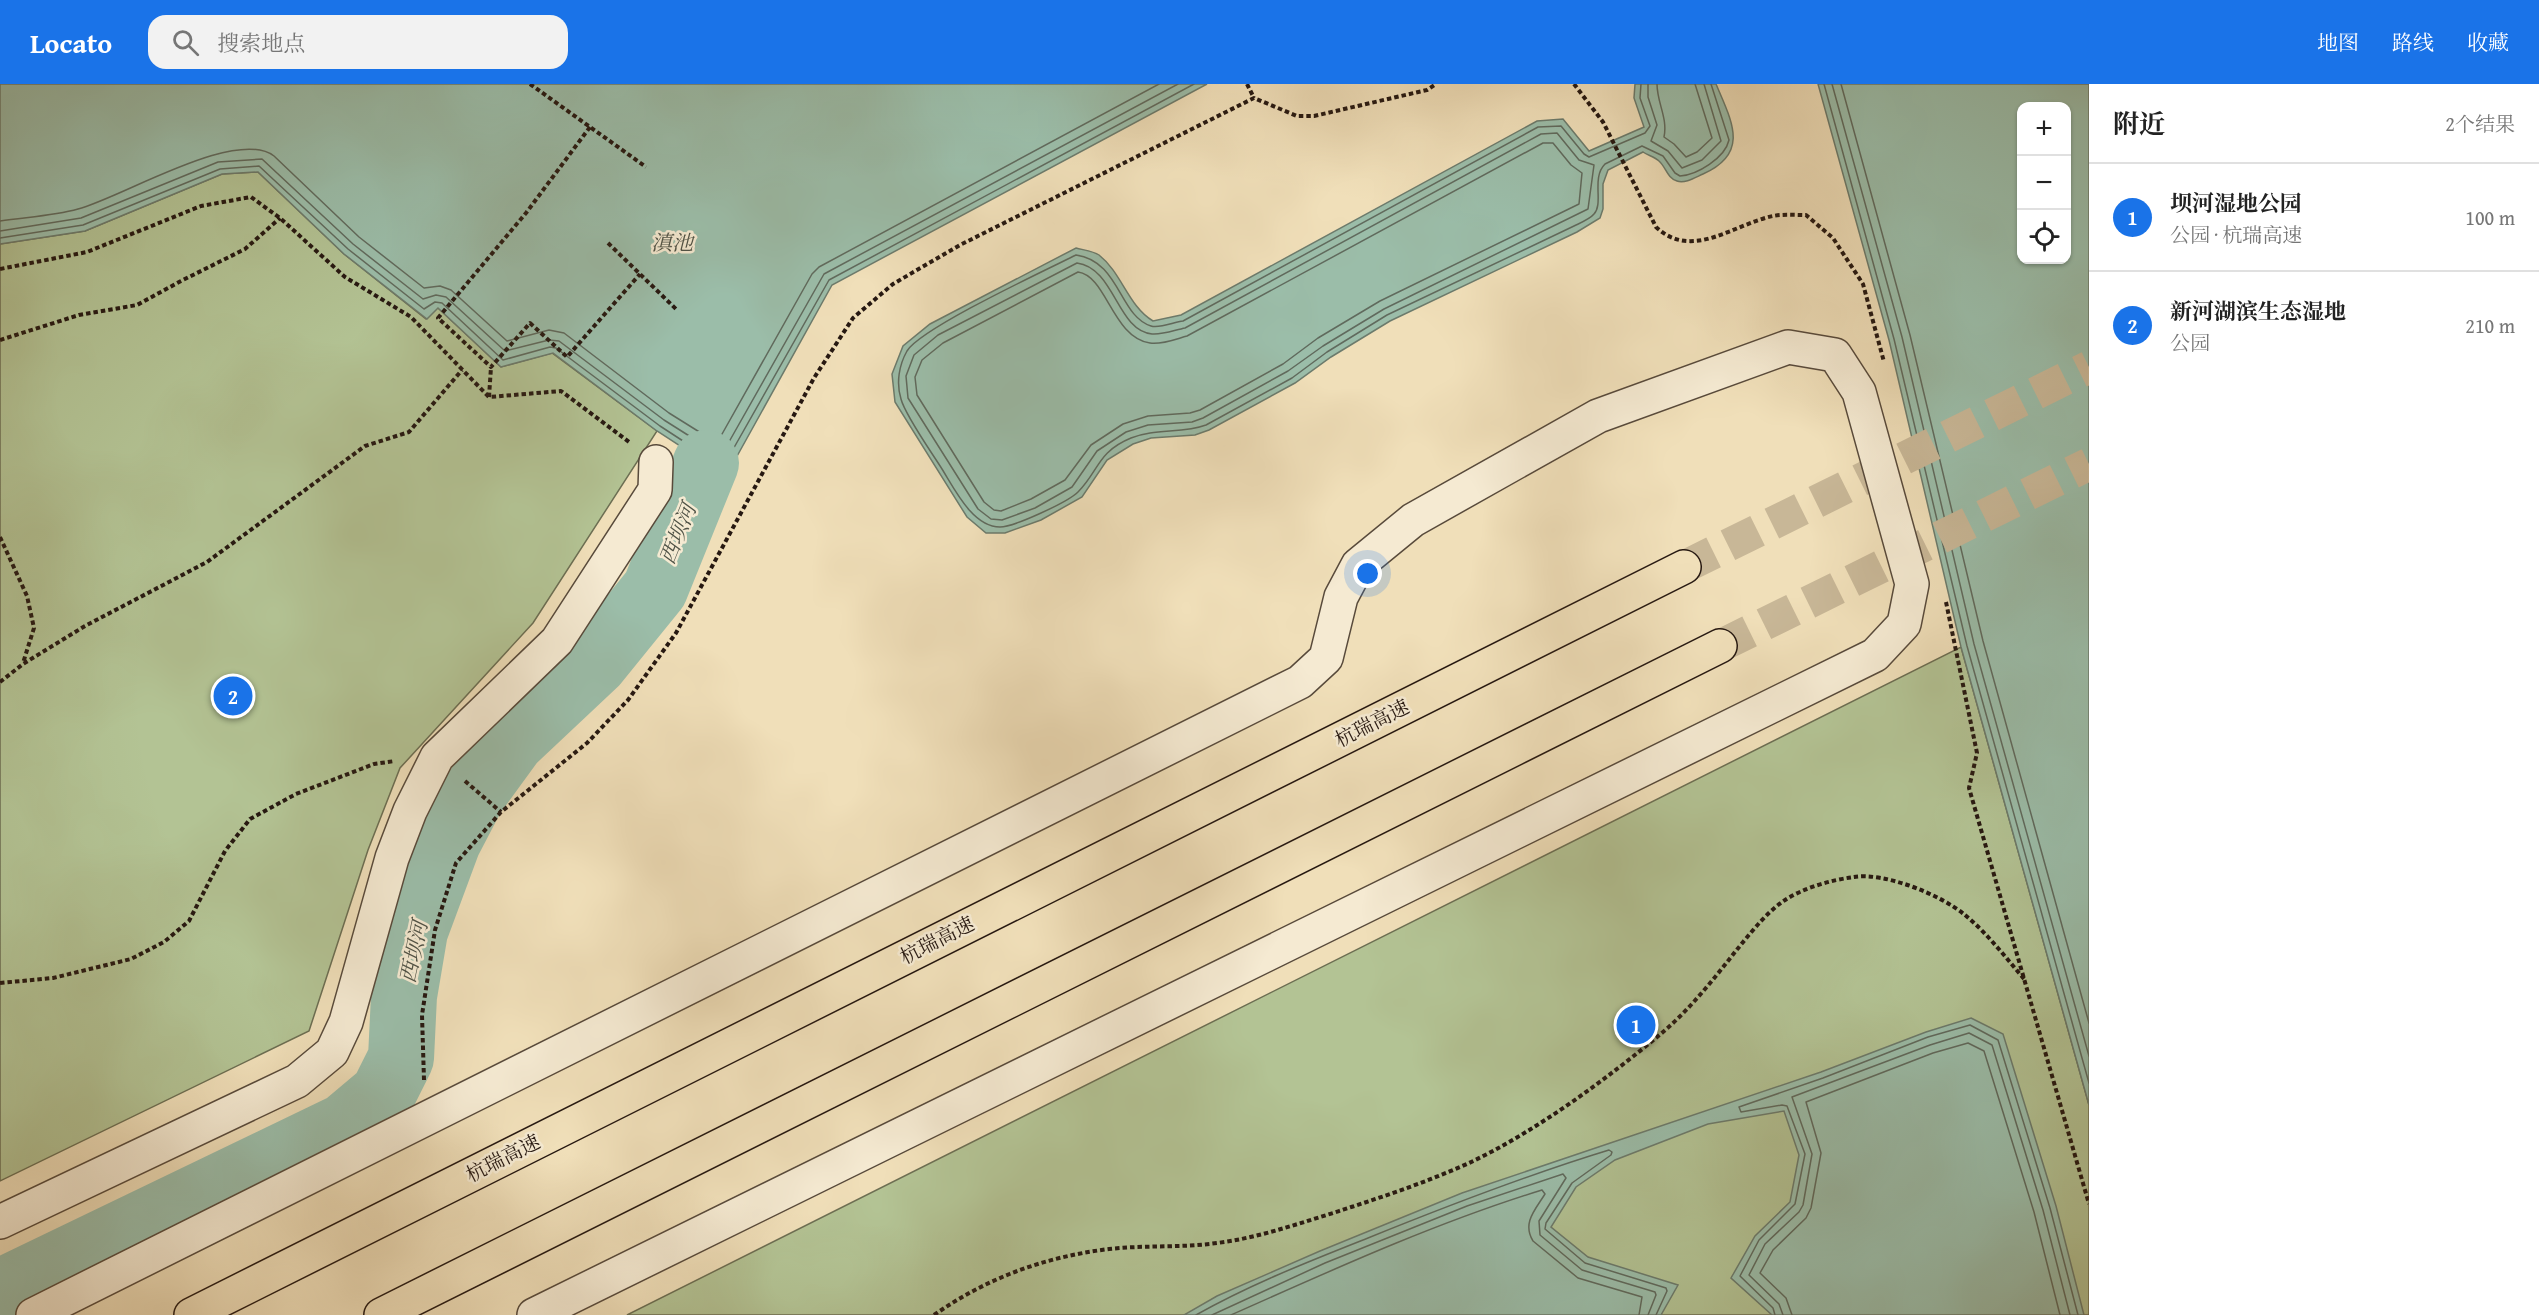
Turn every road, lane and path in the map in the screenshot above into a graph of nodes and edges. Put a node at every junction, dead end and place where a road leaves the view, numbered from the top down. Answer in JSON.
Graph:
{"nodes":[{"id":1,"x":530,"y":84,"type":"edge"},
{"id":2,"x":1247,"y":84,"type":"edge"},
{"id":3,"x":1436,"y":84,"type":"edge"},
{"id":4,"x":1574,"y":84,"type":"edge"},
{"id":5,"x":1254,"y":98,"type":"junction"},
{"id":6,"x":590,"y":127,"type":"junction"},
{"id":7,"x":645,"y":167,"type":"dead end"},
{"id":8,"x":280,"y":218,"type":"junction"},
{"id":9,"x":608,"y":243,"type":"dead end"},
{"id":10,"x":0,"y":269,"type":"edge"},
{"id":11,"x":640,"y":274,"type":"junction"},
{"id":12,"x":676,"y":309,"type":"dead end"},
{"id":13,"x":0,"y":340,"type":"edge"},
{"id":14,"x":491,"y":367,"type":"junction"},
{"id":15,"x":1886,"y":369,"type":"dead end"},
{"id":16,"x":462,"y":370,"type":"junction"},
{"id":17,"x":489,"y":397,"type":"junction"},
{"id":18,"x":656,"y":462,"type":"joint"},
{"id":19,"x":0,"y":537,"type":"edge"},
{"id":20,"x":1684,"y":567,"type":"tunnel mouth"},
{"id":21,"x":1943,"y":592,"type":"dead end"},
{"id":22,"x":1720,"y":646,"type":"tunnel mouth"},
{"id":23,"x":23,"y":664,"type":"junction"},
{"id":24,"x":0,"y":682,"type":"edge"},
{"id":25,"x":437,"y":757,"type":"junction"},
{"id":26,"x":482,"y":795,"type":"dead end"},
{"id":27,"x":501,"y":812,"type":"junction"},
{"id":28,"x":2026,"y":982,"type":"junction"},
{"id":29,"x":0,"y":983,"type":"edge"},
{"id":30,"x":431,"y":1117,"type":"junction"},
{"id":31,"x":2089,"y":1204,"type":"edge"},
{"id":32,"x":0,"y":1222,"type":"edge"},
{"id":33,"x":33,"y":1315,"type":"edge"},
{"id":34,"x":191,"y":1315,"type":"edge"},
{"id":35,"x":381,"y":1315,"type":"edge"},
{"id":36,"x":534,"y":1315,"type":"edge"},
{"id":37,"x":933,"y":1315,"type":"edge"}],
"edges":[{"from":1,"to":6,"type":"path"},
{"from":2,"to":5,"type":"path"},
{"from":3,"to":5,"type":"path"},
{"from":4,"to":15,"type":"path"},
{"from":5,"to":27,"type":"path"},
{"from":6,"to":7,"type":"path"},
{"from":6,"to":14,"type":"path"},
{"from":8,"to":10,"type":"path"},
{"from":8,"to":13,"type":"path"},
{"from":8,"to":16,"type":"path"},
{"from":9,"to":11,"type":"path"},
{"from":11,"to":12,"type":"path"},
{"from":11,"to":14,"type":"path"},
{"from":14,"to":17,"type":"path"},
{"from":16,"to":17,"type":"path"},
{"from":16,"to":23,"type":"path"},
{"from":17,"to":18,"type":"path"},
{"from":18,"to":25,"type":"lane"},
{"from":19,"to":23,"type":"path"},
{"from":20,"to":34,"type":"highway","name":"杭瑞高速"},
{"from":21,"to":28,"type":"path"},
{"from":22,"to":35,"type":"highway"},
{"from":23,"to":24,"type":"path"},
{"from":25,"to":29,"type":"path"},
{"from":25,"to":32,"type":"lane"},
{"from":26,"to":27,"type":"path"},
{"from":27,"to":30,"type":"path"},
{"from":28,"to":31,"type":"path"},
{"from":28,"to":37,"type":"path"},
{"from":30,"to":33,"type":"lane"},
{"from":30,"to":36,"type":"lane"}]}
